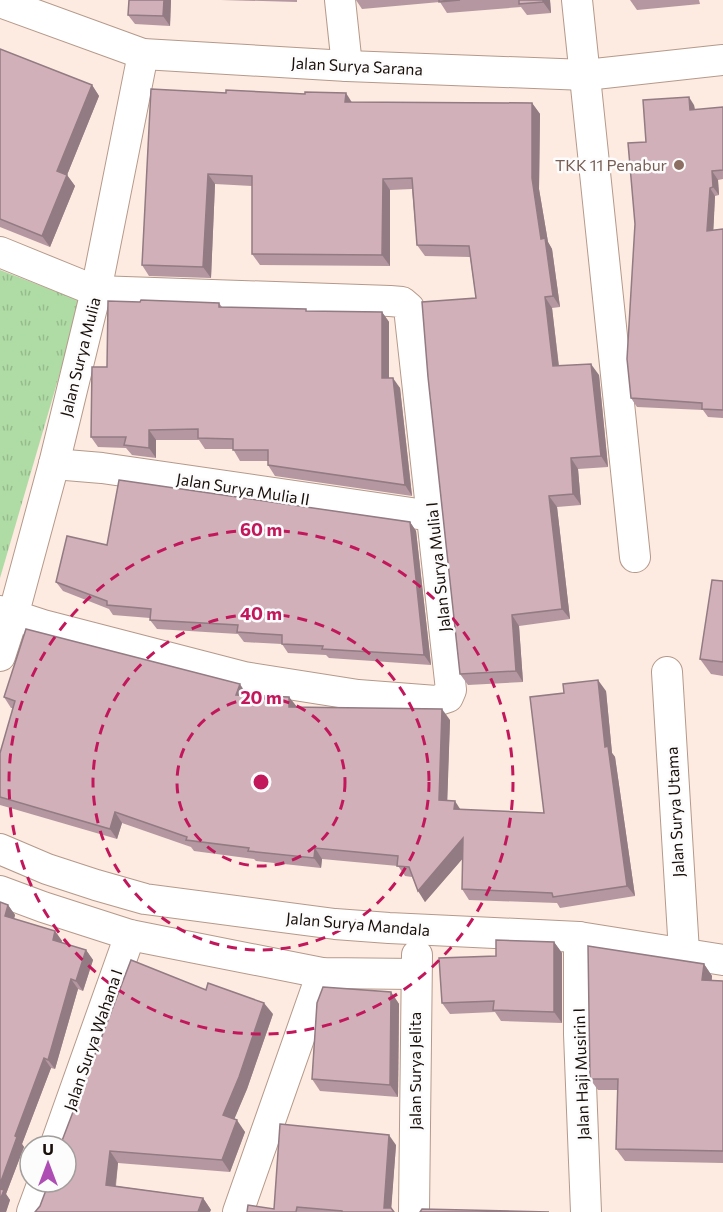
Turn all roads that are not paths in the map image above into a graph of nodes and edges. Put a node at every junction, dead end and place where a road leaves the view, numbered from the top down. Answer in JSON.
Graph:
{"nodes":[{"id":1,"x":340,"y":0,"type":"edge"},
{"id":2,"x":577,"y":0,"type":"edge"},
{"id":3,"x":0,"y":3,"type":"edge"},
{"id":4,"x":143,"y":54,"type":"junction"},
{"id":5,"x":723,"y":60,"type":"edge"},
{"id":6,"x":347,"y":66,"type":"junction"},
{"id":7,"x":585,"y":75,"type":"junction"},
{"id":8,"x":0,"y":252,"type":"edge"},
{"id":9,"x":96,"y":291,"type":"junction"},
{"id":10,"x":54,"y":464,"type":"junction"},
{"id":11,"x":432,"y":516,"type":"junction"},
{"id":12,"x":635,"y":557,"type":"dead end"},
{"id":13,"x":7,"y":613,"type":"edge"},
{"id":14,"x":0,"y":656,"type":"edge"},
{"id":15,"x":667,"y":672,"type":"dead end"},
{"id":16,"x":0,"y":849,"type":"edge"},
{"id":17,"x":0,"y":891,"type":"edge"},
{"id":18,"x":418,"y":931,"type":"junction"},
{"id":19,"x":130,"y":935,"type":"junction"},
{"id":20,"x":579,"y":937,"type":"junction"},
{"id":21,"x":684,"y":952,"type":"junction"},
{"id":22,"x":723,"y":960,"type":"edge"},
{"id":23,"x":322,"y":972,"type":"junction"},
{"id":24,"x":416,"y":974,"type":"junction"},
{"id":25,"x":60,"y":1134,"type":"edge"},
{"id":26,"x":39,"y":1194,"type":"edge"},
{"id":27,"x":32,"y":1212,"type":"edge"},
{"id":28,"x":238,"y":1212,"type":"edge"},
{"id":29,"x":414,"y":1212,"type":"edge"},
{"id":30,"x":586,"y":1212,"type":"edge"}],
"edges":[{"from":1,"to":6,"type":"street"},
{"from":2,"to":7,"type":"street"},
{"from":3,"to":4,"type":"street","name":"Jalan Surya Sarana"},
{"from":4,"to":6,"type":"street","name":"Jalan Surya Sarana"},
{"from":4,"to":9,"type":"street","name":"Jalan Surya Mulia"},
{"from":5,"to":7,"type":"street","name":"Jalan Surya Sarana"},
{"from":6,"to":7,"type":"street","name":"Jalan Surya Sarana"},
{"from":7,"to":12,"type":"street"},
{"from":8,"to":9,"type":"street"},
{"from":9,"to":10,"type":"street","name":"Jalan Surya Mulia"},
{"from":9,"to":11,"type":"street","name":"Jalan Surya Mulia I"},
{"from":10,"to":11,"type":"street","name":"Jalan Surya Mulia II"},
{"from":10,"to":13,"type":"street","name":"Jalan Surya Mulia"},
{"from":11,"to":13,"type":"street","name":"Jalan Surya Mulia I"},
{"from":13,"to":14,"type":"street","name":"Jalan Surya Mulia"},
{"from":15,"to":21,"type":"street","name":"Jalan Surya Utama"},
{"from":16,"to":18,"type":"street","name":"Jalan Surya Mandala"},
{"from":17,"to":19,"type":"street"},
{"from":18,"to":20,"type":"street","name":"Jalan Surya Mandala"},
{"from":18,"to":24,"type":"street","name":"Jalan Surya Jelita"},
{"from":19,"to":23,"type":"street"},
{"from":19,"to":25,"type":"street","name":"Jalan Surya Wahana I"},
{"from":20,"to":21,"type":"street","name":"Jalan Surya Mandala"},
{"from":20,"to":30,"type":"street","name":"Jalan Haji Musirin I"},
{"from":21,"to":22,"type":"street","name":"Jalan Surya Mandala"},
{"from":23,"to":24,"type":"street"},
{"from":23,"to":28,"type":"street"},
{"from":24,"to":29,"type":"street","name":"Jalan Surya Jelita"},
{"from":26,"to":27,"type":"street"}]}
